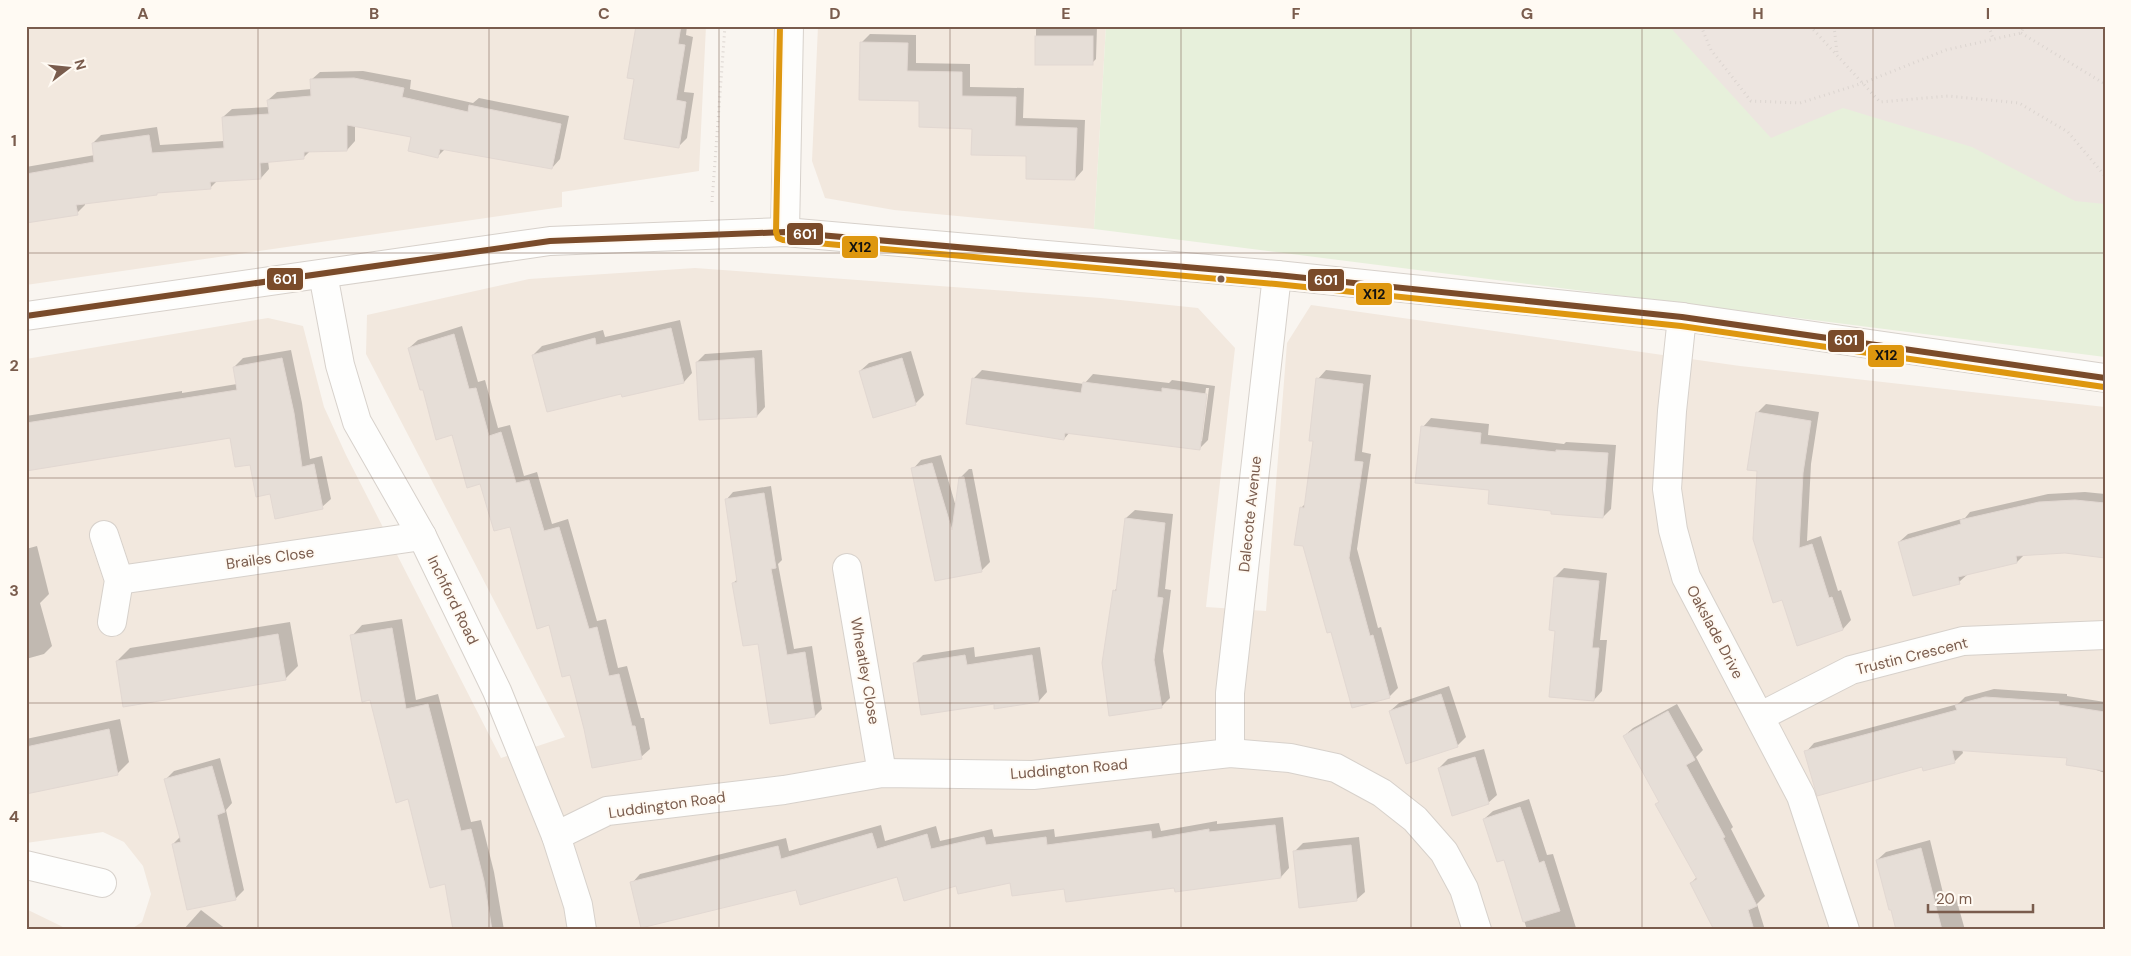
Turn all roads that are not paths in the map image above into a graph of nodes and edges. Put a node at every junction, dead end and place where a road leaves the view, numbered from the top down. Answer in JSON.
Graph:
{"nodes":[{"id":1,"x":789,"y":26,"type":"edge"},
{"id":2,"x":785,"y":232,"type":"junction"},
{"id":3,"x":323,"y":274,"type":"junction"},
{"id":4,"x":1277,"y":274,"type":"junction"},
{"id":5,"x":26,"y":316,"type":"edge"},
{"id":6,"x":1682,"y":317,"type":"junction"},
{"id":7,"x":2105,"y":378,"type":"edge"},
{"id":8,"x":104,"y":535,"type":"dead end"},
{"id":9,"x":422,"y":536,"type":"junction"},
{"id":10,"x":847,"y":568,"type":"dead end"},
{"id":11,"x":119,"y":580,"type":"junction"},
{"id":12,"x":112,"y":622,"type":"dead end"},
{"id":13,"x":2105,"y":635,"type":"edge"},
{"id":14,"x":1761,"y":716,"type":"junction"},
{"id":15,"x":1230,"y":754,"type":"junction"},
{"id":16,"x":882,"y":773,"type":"junction"},
{"id":17,"x":556,"y":836,"type":"junction"},
{"id":18,"x":26,"y":865,"type":"edge"},
{"id":19,"x":102,"y":884,"type":"dead end"},
{"id":20,"x":582,"y":930,"type":"edge"},
{"id":21,"x":1477,"y":930,"type":"edge"},
{"id":22,"x":1846,"y":930,"type":"edge"}],
"edges":[{"from":1,"to":2,"type":"street"},
{"from":2,"to":3,"type":"street"},
{"from":2,"to":4,"type":"street"},
{"from":3,"to":5,"type":"street"},
{"from":3,"to":9,"type":"street","name":"Inchford Road"},
{"from":4,"to":6,"type":"street"},
{"from":4,"to":15,"type":"street","name":"Dalecote Avenue"},
{"from":6,"to":7,"type":"street"},
{"from":6,"to":14,"type":"street","name":"Oakslade Drive"},
{"from":8,"to":11,"type":"street"},
{"from":9,"to":11,"type":"street","name":"Brailes Close"},
{"from":9,"to":17,"type":"street","name":"Inchford Road"},
{"from":10,"to":16,"type":"street","name":"Wheatley Close"},
{"from":11,"to":12,"type":"street"},
{"from":13,"to":14,"type":"street","name":"Trustin Crescent"},
{"from":14,"to":22,"type":"street","name":"Oakslade Drive"},
{"from":15,"to":16,"type":"street","name":"Luddington Road"},
{"from":15,"to":21,"type":"street","name":"Luddington Road"},
{"from":16,"to":17,"type":"street","name":"Luddington Road"},
{"from":17,"to":20,"type":"street","name":"Inchford Road"},
{"from":18,"to":19,"type":"street"}]}
